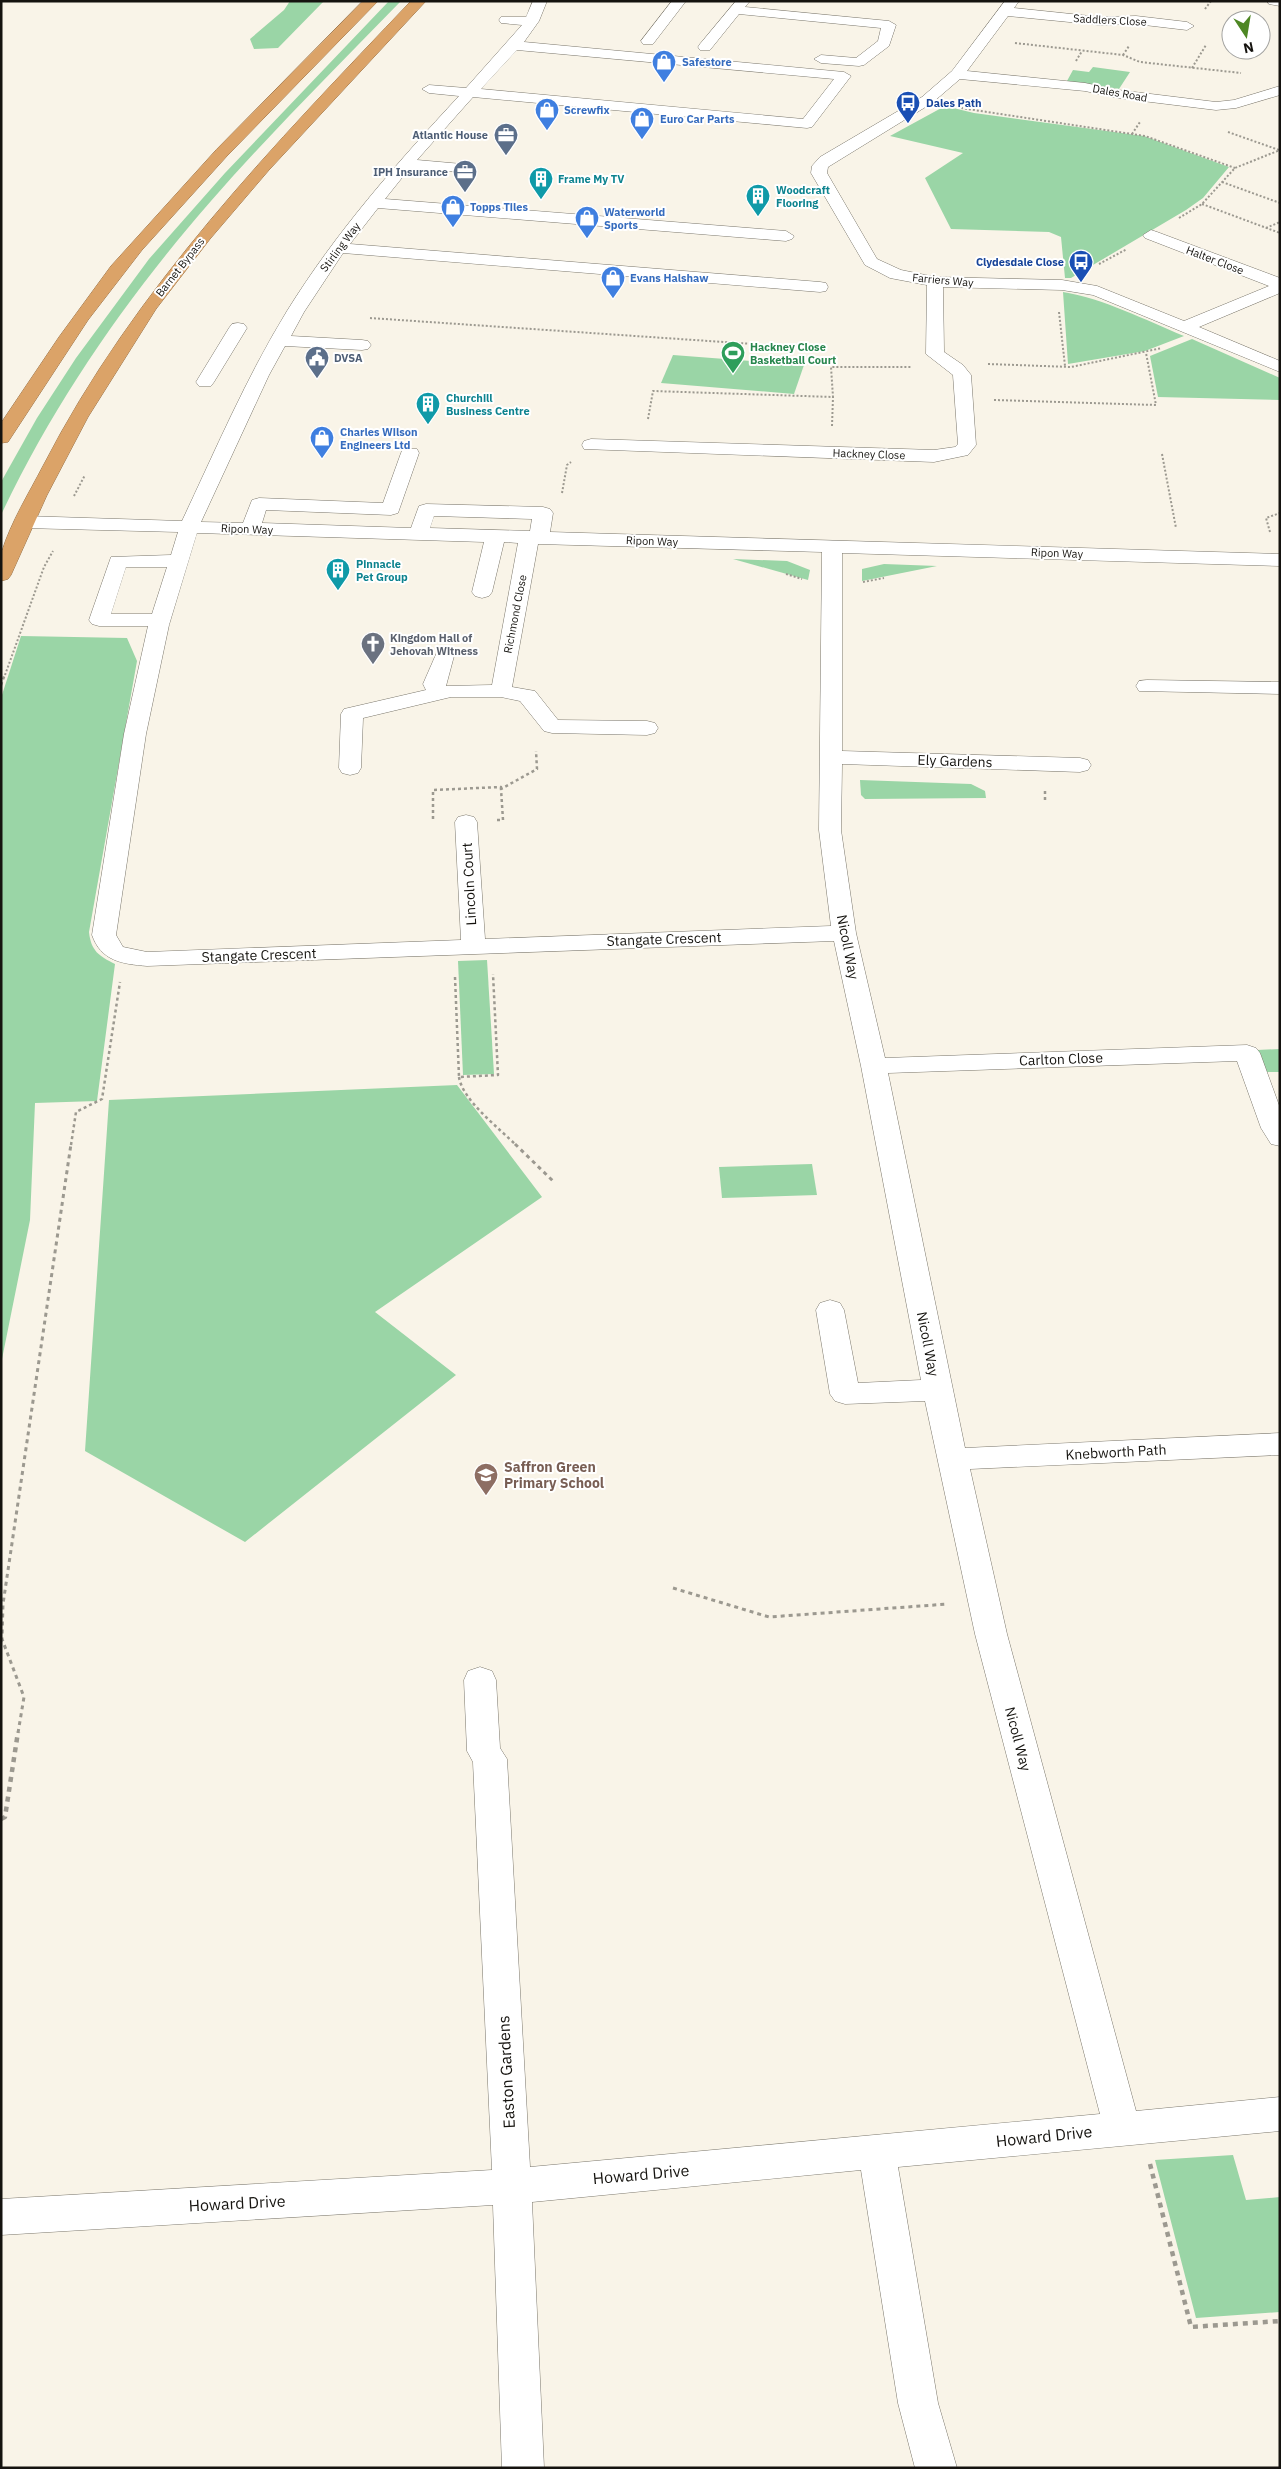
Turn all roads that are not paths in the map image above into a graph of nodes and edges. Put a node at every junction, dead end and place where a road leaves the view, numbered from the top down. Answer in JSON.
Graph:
{"nodes":[{"id":1,"x":371,"y":1,"type":"edge"},
{"id":2,"x":419,"y":1,"type":"edge"},
{"id":3,"x":540,"y":1,"type":"edge"},
{"id":4,"x":679,"y":1,"type":"edge"},
{"id":5,"x":1274,"y":1,"type":"edge"},
{"id":6,"x":1280,"y":2,"type":"edge"},
{"id":7,"x":740,"y":5,"type":"edge"},
{"id":8,"x":1008,"y":6,"type":"edge"},
{"id":9,"x":506,"y":20,"type":"dead end"},
{"id":10,"x":532,"y":21,"type":"junction"},
{"id":11,"x":1187,"y":26,"type":"dead end"},
{"id":12,"x":648,"y":41,"type":"dead end"},
{"id":13,"x":513,"y":45,"type":"junction"},
{"id":14,"x":724,"y":49,"type":"dead end"},
{"id":15,"x":811,"y":58,"type":"dead end"},
{"id":16,"x":957,"y":74,"type":"junction"},
{"id":17,"x":429,"y":89,"type":"dead end"},
{"id":18,"x":1280,"y":90,"type":"edge"},
{"id":19,"x":469,"y":93,"type":"junction"},
{"id":20,"x":1216,"y":106,"type":"junction"},
{"id":21,"x":458,"y":107,"type":"junction"},
{"id":22,"x":477,"y":109,"type":"dead end"},
{"id":23,"x":1205,"y":124,"type":"road end"},
{"id":24,"x":405,"y":164,"type":"junction"},
{"id":25,"x":462,"y":169,"type":"dead end"},
{"id":26,"x":373,"y":203,"type":"junction"},
{"id":27,"x":1151,"y":235,"type":"dead end"},
{"id":28,"x":786,"y":236,"type":"dead end"},
{"id":29,"x":338,"y":248,"type":"junction"},
{"id":30,"x":935,"y":282,"type":"junction"},
{"id":31,"x":1280,"y":286,"type":"edge"},
{"id":32,"x":820,"y":287,"type":"dead end"},
{"id":33,"x":1186,"y":326,"type":"junction"},
{"id":34,"x":238,"y":328,"type":"dead end"},
{"id":35,"x":280,"y":341,"type":"junction"},
{"id":36,"x":362,"y":345,"type":"dead end"},
{"id":37,"x":1280,"y":366,"type":"edge"},
{"id":38,"x":232,"y":371,"type":"junction"},
{"id":39,"x":1,"y":438,"type":"edge"},
{"id":40,"x":591,"y":445,"type":"road end"},
{"id":41,"x":410,"y":453,"type":"dead end"},
{"id":42,"x":24,"y":522,"type":"junction"},
{"id":43,"x":189,"y":527,"type":"junction"},
{"id":44,"x":250,"y":529,"type":"junction"},
{"id":45,"x":419,"y":534,"type":"junction"},
{"id":46,"x":495,"y":537,"type":"junction"},
{"id":47,"x":534,"y":538,"type":"junction"},
{"id":48,"x":832,"y":546,"type":"junction"},
{"id":49,"x":1280,"y":560,"type":"edge"},
{"id":50,"x":178,"y":561,"type":"junction"},
{"id":51,"x":1,"y":575,"type":"edge"},
{"id":52,"x":482,"y":592,"type":"dead end"},
{"id":53,"x":160,"y":620,"type":"junction"},
{"id":54,"x":444,"y":656,"type":"dead end"},
{"id":55,"x":1147,"y":686,"type":"dead end"},
{"id":56,"x":1280,"y":688,"type":"edge"},
{"id":57,"x":501,"y":691,"type":"junction"},
{"id":58,"x":439,"y":694,"type":"junction"},
{"id":59,"x":647,"y":728,"type":"dead end"},
{"id":60,"x":831,"y":757,"type":"junction"},
{"id":61,"x":1080,"y":765,"type":"dead end"},
{"id":62,"x":350,"y":768,"type":"dead end"},
{"id":63,"x":466,"y":822,"type":"road end"},
{"id":64,"x":844,"y":933,"type":"junction"},
{"id":65,"x":473,"y":946,"type":"junction"},
{"id":66,"x":874,"y":1066,"type":"junction"},
{"id":67,"x":1280,"y":1138,"type":"edge"},
{"id":68,"x":830,"y":1310,"type":"dead end"},
{"id":69,"x":937,"y":1390,"type":"junction"},
{"id":70,"x":1280,"y":1444,"type":"edge"},
{"id":71,"x":952,"y":1459,"type":"junction"},
{"id":72,"x":480,"y":1680,"type":"dead end"},
{"id":73,"x":1280,"y":2114,"type":"edge"},
{"id":74,"x":1131,"y":2127,"type":"junction"},
{"id":75,"x":877,"y":2152,"type":"junction"},
{"id":76,"x":512,"y":2186,"type":"junction"},
{"id":77,"x":1,"y":2217,"type":"edge"},
{"id":78,"x":523,"y":2468,"type":"edge"},
{"id":79,"x":936,"y":2468,"type":"edge"}],
"edges":[{"from":1,"to":39,"type":"highway"},
{"from":2,"to":42,"type":"highway","name":"Barnet Bypass"},
{"from":3,"to":10,"type":"street","name":"Stirling Way"},
{"from":4,"to":12,"type":"street"},
{"from":5,"to":6,"type":"street"},
{"from":7,"to":14,"type":"street"},
{"from":7,"to":15,"type":"street"},
{"from":8,"to":11,"type":"street","name":"Saddlers Close"},
{"from":8,"to":16,"type":"street","name":"Farriers Way"},
{"from":9,"to":10,"type":"street"},
{"from":10,"to":13,"type":"street","name":"Stirling Way"},
{"from":13,"to":19,"type":"street","name":"Stirling Way"},
{"from":13,"to":19,"type":"street"},
{"from":16,"to":20,"type":"street","name":"Dales Road"},
{"from":16,"to":30,"type":"street","name":"Farriers Way"},
{"from":17,"to":19,"type":"street"},
{"from":18,"to":20,"type":"street","name":"Dales Road"},
{"from":19,"to":21,"type":"street","name":"Stirling Way"},
{"from":20,"to":23,"type":"street"},
{"from":21,"to":22,"type":"street"},
{"from":21,"to":24,"type":"street","name":"Stirling Way"},
{"from":24,"to":25,"type":"street"},
{"from":24,"to":26,"type":"street","name":"Stirling Way"},
{"from":26,"to":28,"type":"street"},
{"from":26,"to":29,"type":"street","name":"Stirling Way"},
{"from":27,"to":31,"type":"street","name":"Halter Close"},
{"from":29,"to":32,"type":"street"},
{"from":29,"to":35,"type":"street","name":"Stirling Way"},
{"from":30,"to":33,"type":"street","name":"Farriers Way"},
{"from":30,"to":40,"type":"street","name":"Hackney Close"},
{"from":31,"to":33,"type":"street"},
{"from":33,"to":37,"type":"street","name":"Farriers Way"},
{"from":34,"to":38,"type":"street"},
{"from":35,"to":36,"type":"street"},
{"from":35,"to":38,"type":"street","name":"Stirling Way"},
{"from":38,"to":43,"type":"street","name":"Stirling Way"},
{"from":41,"to":44,"type":"street"},
{"from":42,"to":43,"type":"street","name":"Ripon Way"},
{"from":42,"to":51,"type":"highway","name":"Barnet Bypass"},
{"from":43,"to":44,"type":"street","name":"Ripon Way"},
{"from":43,"to":50,"type":"street"},
{"from":44,"to":45,"type":"street","name":"Ripon Way"},
{"from":45,"to":46,"type":"street","name":"Ripon Way"},
{"from":45,"to":47,"type":"street","name":"Richmond Close"},
{"from":46,"to":47,"type":"street","name":"Ripon Way"},
{"from":46,"to":52,"type":"street"},
{"from":47,"to":48,"type":"street","name":"Ripon Way"},
{"from":47,"to":57,"type":"street","name":"Richmond Close"},
{"from":48,"to":49,"type":"street","name":"Ripon Way"},
{"from":48,"to":60,"type":"street","name":"Nicoll Way"},
{"from":50,"to":53,"type":"street"},
{"from":50,"to":53,"type":"street"},
{"from":53,"to":65,"type":"street","name":"Stangate Crescent"},
{"from":54,"to":58,"type":"street"},
{"from":55,"to":56,"type":"street"},
{"from":57,"to":58,"type":"street"},
{"from":57,"to":59,"type":"street"},
{"from":58,"to":62,"type":"street"},
{"from":60,"to":61,"type":"street","name":"Ely Gardens"},
{"from":60,"to":64,"type":"street","name":"Nicoll Way"},
{"from":63,"to":65,"type":"street","name":"Lincoln Court"},
{"from":64,"to":65,"type":"street","name":"Stangate Crescent"},
{"from":64,"to":66,"type":"street","name":"Nicoll Way"},
{"from":66,"to":67,"type":"street","name":"Carlton Close"},
{"from":66,"to":69,"type":"street","name":"Nicoll Way"},
{"from":68,"to":69,"type":"street"},
{"from":69,"to":71,"type":"street","name":"Nicoll Way"},
{"from":70,"to":71,"type":"street","name":"Knebworth Path"},
{"from":71,"to":74,"type":"street","name":"Nicoll Way"},
{"from":72,"to":76,"type":"street","name":"Easton Gardens"},
{"from":73,"to":74,"type":"street","name":"Howard Drive"},
{"from":74,"to":75,"type":"street","name":"Howard Drive"},
{"from":75,"to":76,"type":"street","name":"Howard Drive"},
{"from":75,"to":79,"type":"street"},
{"from":76,"to":77,"type":"street","name":"Howard Drive"},
{"from":76,"to":78,"type":"street","name":"Easton Gardens"}]}
